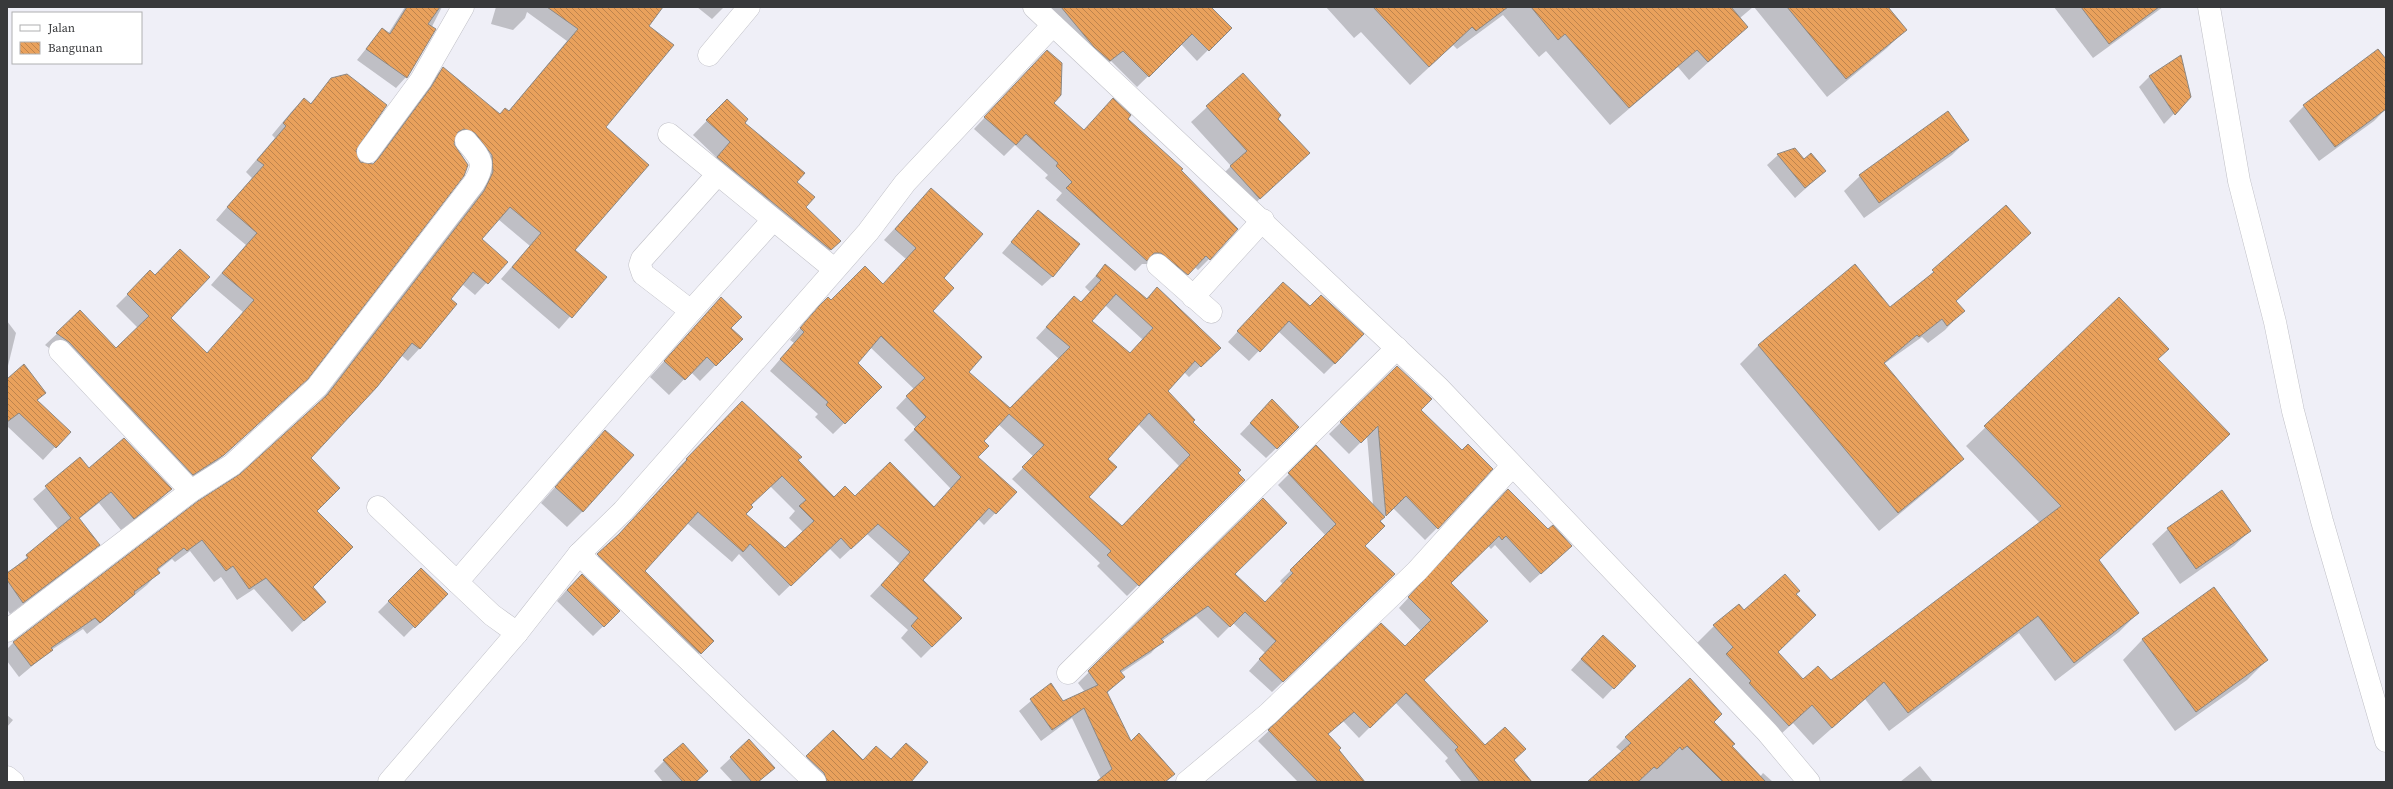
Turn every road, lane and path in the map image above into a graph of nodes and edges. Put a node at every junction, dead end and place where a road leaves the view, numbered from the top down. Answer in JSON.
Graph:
{"nodes":[{"id":1,"x":463,"y":7,"type":"edge"},
{"id":2,"x":749,"y":7,"type":"edge"},
{"id":3,"x":1034,"y":7,"type":"edge"},
{"id":4,"x":2209,"y":7,"type":"edge"},
{"id":5,"x":1053,"y":25,"type":"junction"},
{"id":6,"x":709,"y":55,"type":"dead end"},
{"id":7,"x":669,"y":134,"type":"dead end"},
{"id":8,"x":466,"y":141,"type":"dead end"},
{"id":9,"x":368,"y":152,"type":"dead end"},
{"id":10,"x":718,"y":175,"type":"junction"},
{"id":11,"x":773,"y":220,"type":"junction"},
{"id":12,"x":1263,"y":220,"type":"junction"},
{"id":13,"x":1158,"y":265,"type":"dead end"},
{"id":14,"x":834,"y":269,"type":"junction"},
{"id":15,"x":1193,"y":297,"type":"junction"},
{"id":16,"x":691,"y":312,"type":"junction"},
{"id":17,"x":1211,"y":312,"type":"dead end"},
{"id":18,"x":1397,"y":348,"type":"junction"},
{"id":19,"x":60,"y":351,"type":"dead end"},
{"id":20,"x":1512,"y":466,"type":"junction"},
{"id":21,"x":190,"y":491,"type":"junction"},
{"id":22,"x":378,"y":506,"type":"dead end"},
{"id":23,"x":579,"y":554,"type":"junction"},
{"id":24,"x":457,"y":582,"type":"junction"},
{"id":25,"x":7,"y":631,"type":"edge"},
{"id":26,"x":518,"y":633,"type":"junction"},
{"id":27,"x":1068,"y":672,"type":"dead end"},
{"id":28,"x":2386,"y":742,"type":"edge"},
{"id":29,"x":7,"y":777,"type":"edge"},
{"id":30,"x":14,"y":782,"type":"edge"},
{"id":31,"x":389,"y":782,"type":"edge"},
{"id":32,"x":815,"y":782,"type":"edge"},
{"id":33,"x":1187,"y":782,"type":"edge"},
{"id":34,"x":1809,"y":782,"type":"edge"}],
"edges":[{"from":1,"to":9,"type":"street"},
{"from":2,"to":6,"type":"street"},
{"from":3,"to":5,"type":"street"},
{"from":4,"to":28,"type":"street"},
{"from":5,"to":12,"type":"street"},
{"from":5,"to":14,"type":"street"},
{"from":7,"to":10,"type":"street"},
{"from":8,"to":21,"type":"street"},
{"from":10,"to":11,"type":"street"},
{"from":10,"to":16,"type":"street"},
{"from":11,"to":14,"type":"street"},
{"from":11,"to":16,"type":"street"},
{"from":12,"to":15,"type":"street"},
{"from":12,"to":18,"type":"street"},
{"from":13,"to":15,"type":"street"},
{"from":14,"to":23,"type":"street"},
{"from":15,"to":17,"type":"street"},
{"from":16,"to":24,"type":"street"},
{"from":18,"to":20,"type":"street"},
{"from":18,"to":27,"type":"street"},
{"from":19,"to":21,"type":"street"},
{"from":20,"to":33,"type":"street"},
{"from":20,"to":34,"type":"street"},
{"from":21,"to":25,"type":"street"},
{"from":22,"to":24,"type":"street"},
{"from":23,"to":26,"type":"street"},
{"from":23,"to":32,"type":"street"},
{"from":24,"to":26,"type":"street"},
{"from":26,"to":31,"type":"street"},
{"from":29,"to":30,"type":"street"}]}
